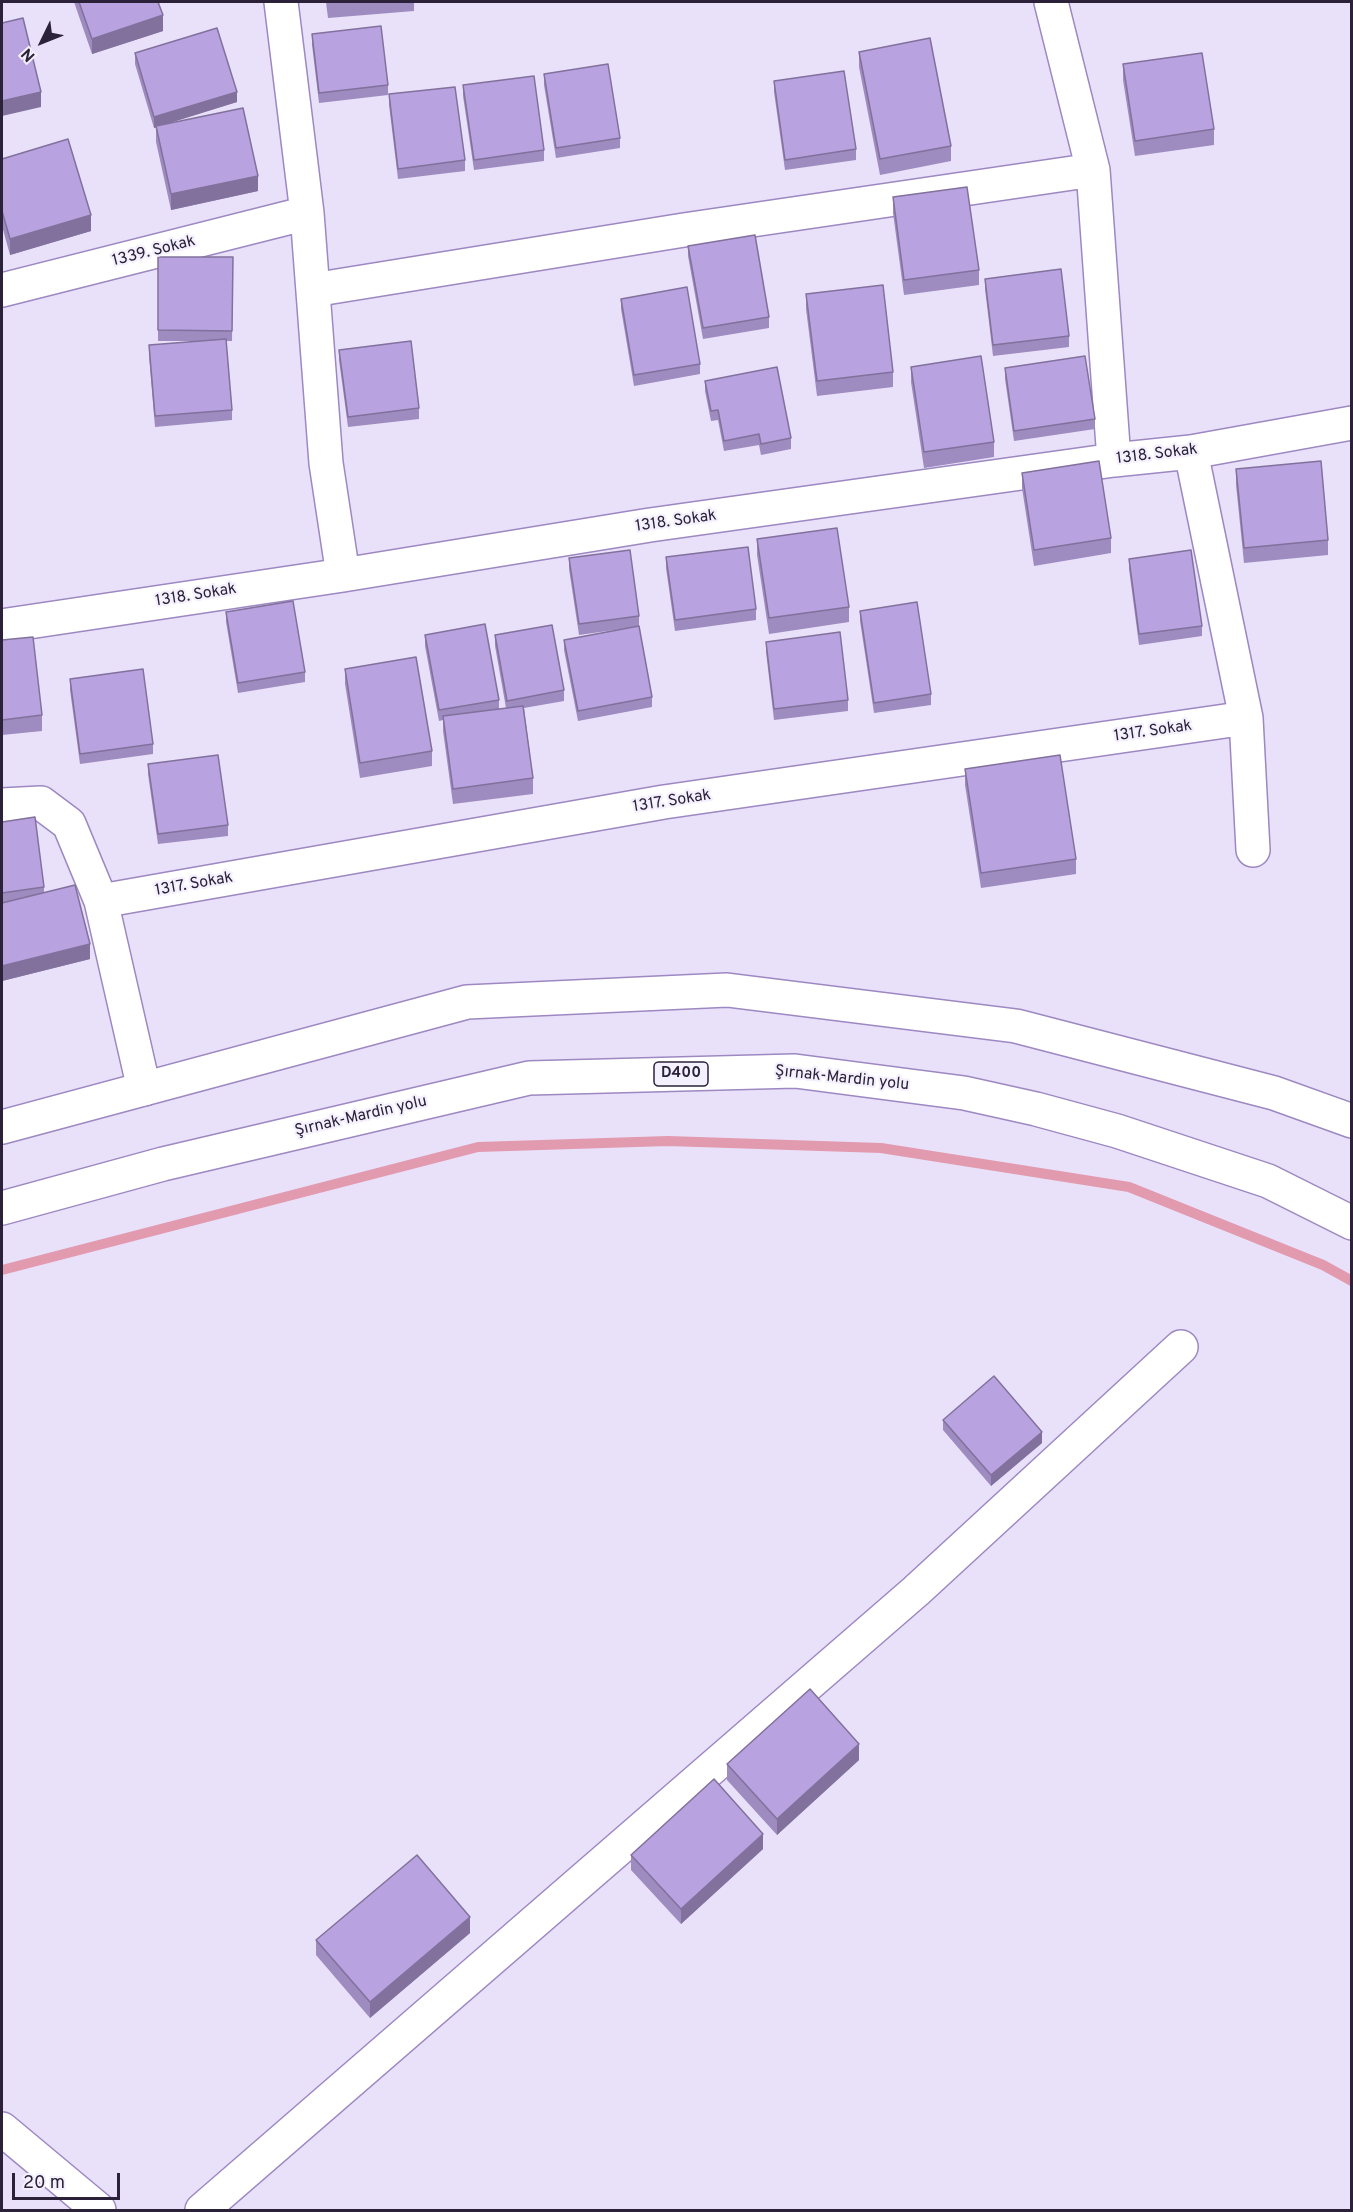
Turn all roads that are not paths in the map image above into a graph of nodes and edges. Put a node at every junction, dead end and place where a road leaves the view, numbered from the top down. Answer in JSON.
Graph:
{"nodes":[{"id":1,"x":281,"y":2,"type":"edge"},
{"id":2,"x":1051,"y":2,"type":"edge"},
{"id":3,"x":1093,"y":170,"type":"junction"},
{"id":4,"x":307,"y":213,"type":"junction"},
{"id":5,"x":2,"y":290,"type":"edge"},
{"id":6,"x":313,"y":290,"type":"junction"},
{"id":7,"x":1352,"y":423,"type":"edge"},
{"id":8,"x":1191,"y":452,"type":"junction"},
{"id":9,"x":1114,"y":460,"type":"junction"},
{"id":10,"x":343,"y":575,"type":"junction"},
{"id":11,"x":2,"y":626,"type":"edge"},
{"id":12,"x":1246,"y":718,"type":"junction"},
{"id":13,"x":2,"y":804,"type":"edge"},
{"id":14,"x":1253,"y":850,"type":"dead end"},
{"id":15,"x":101,"y":902,"type":"junction"},
{"id":16,"x":144,"y":1089,"type":"junction"},
{"id":17,"x":1352,"y":1121,"type":"edge"},
{"id":18,"x":2,"y":1126,"type":"edge"},
{"id":19,"x":2,"y":1208,"type":"edge"},
{"id":20,"x":1352,"y":1223,"type":"edge"},
{"id":21,"x":1181,"y":1347,"type":"dead end"},
{"id":22,"x":2,"y":2129,"type":"edge"},
{"id":23,"x":99,"y":2211,"type":"edge"},
{"id":24,"x":202,"y":2211,"type":"edge"}],
"edges":[{"from":1,"to":4,"type":"main road"},
{"from":2,"to":3,"type":"main road"},
{"from":3,"to":6,"type":"main road"},
{"from":3,"to":9,"type":"main road"},
{"from":4,"to":5,"type":"main road","name":"1339. Sokak"},
{"from":4,"to":6,"type":"main road"},
{"from":6,"to":10,"type":"main road"},
{"from":7,"to":8,"type":"main road","name":"1318. Sokak"},
{"from":8,"to":9,"type":"main road","name":"1318. Sokak"},
{"from":8,"to":12,"type":"main road"},
{"from":9,"to":10,"type":"main road","name":"1318. Sokak"},
{"from":10,"to":11,"type":"main road","name":"1318. Sokak"},
{"from":12,"to":14,"type":"main road"},
{"from":12,"to":15,"type":"main road","name":"1317. Sokak"},
{"from":13,"to":15,"type":"main road"},
{"from":15,"to":16,"type":"main road"},
{"from":16,"to":17,"type":"main road"},
{"from":16,"to":18,"type":"main road"},
{"from":19,"to":20,"type":"main road","name":"Şırnak-Mardin yolu","number":"D400"},
{"from":21,"to":24,"type":"main road"},
{"from":22,"to":23,"type":"main road"}]}
